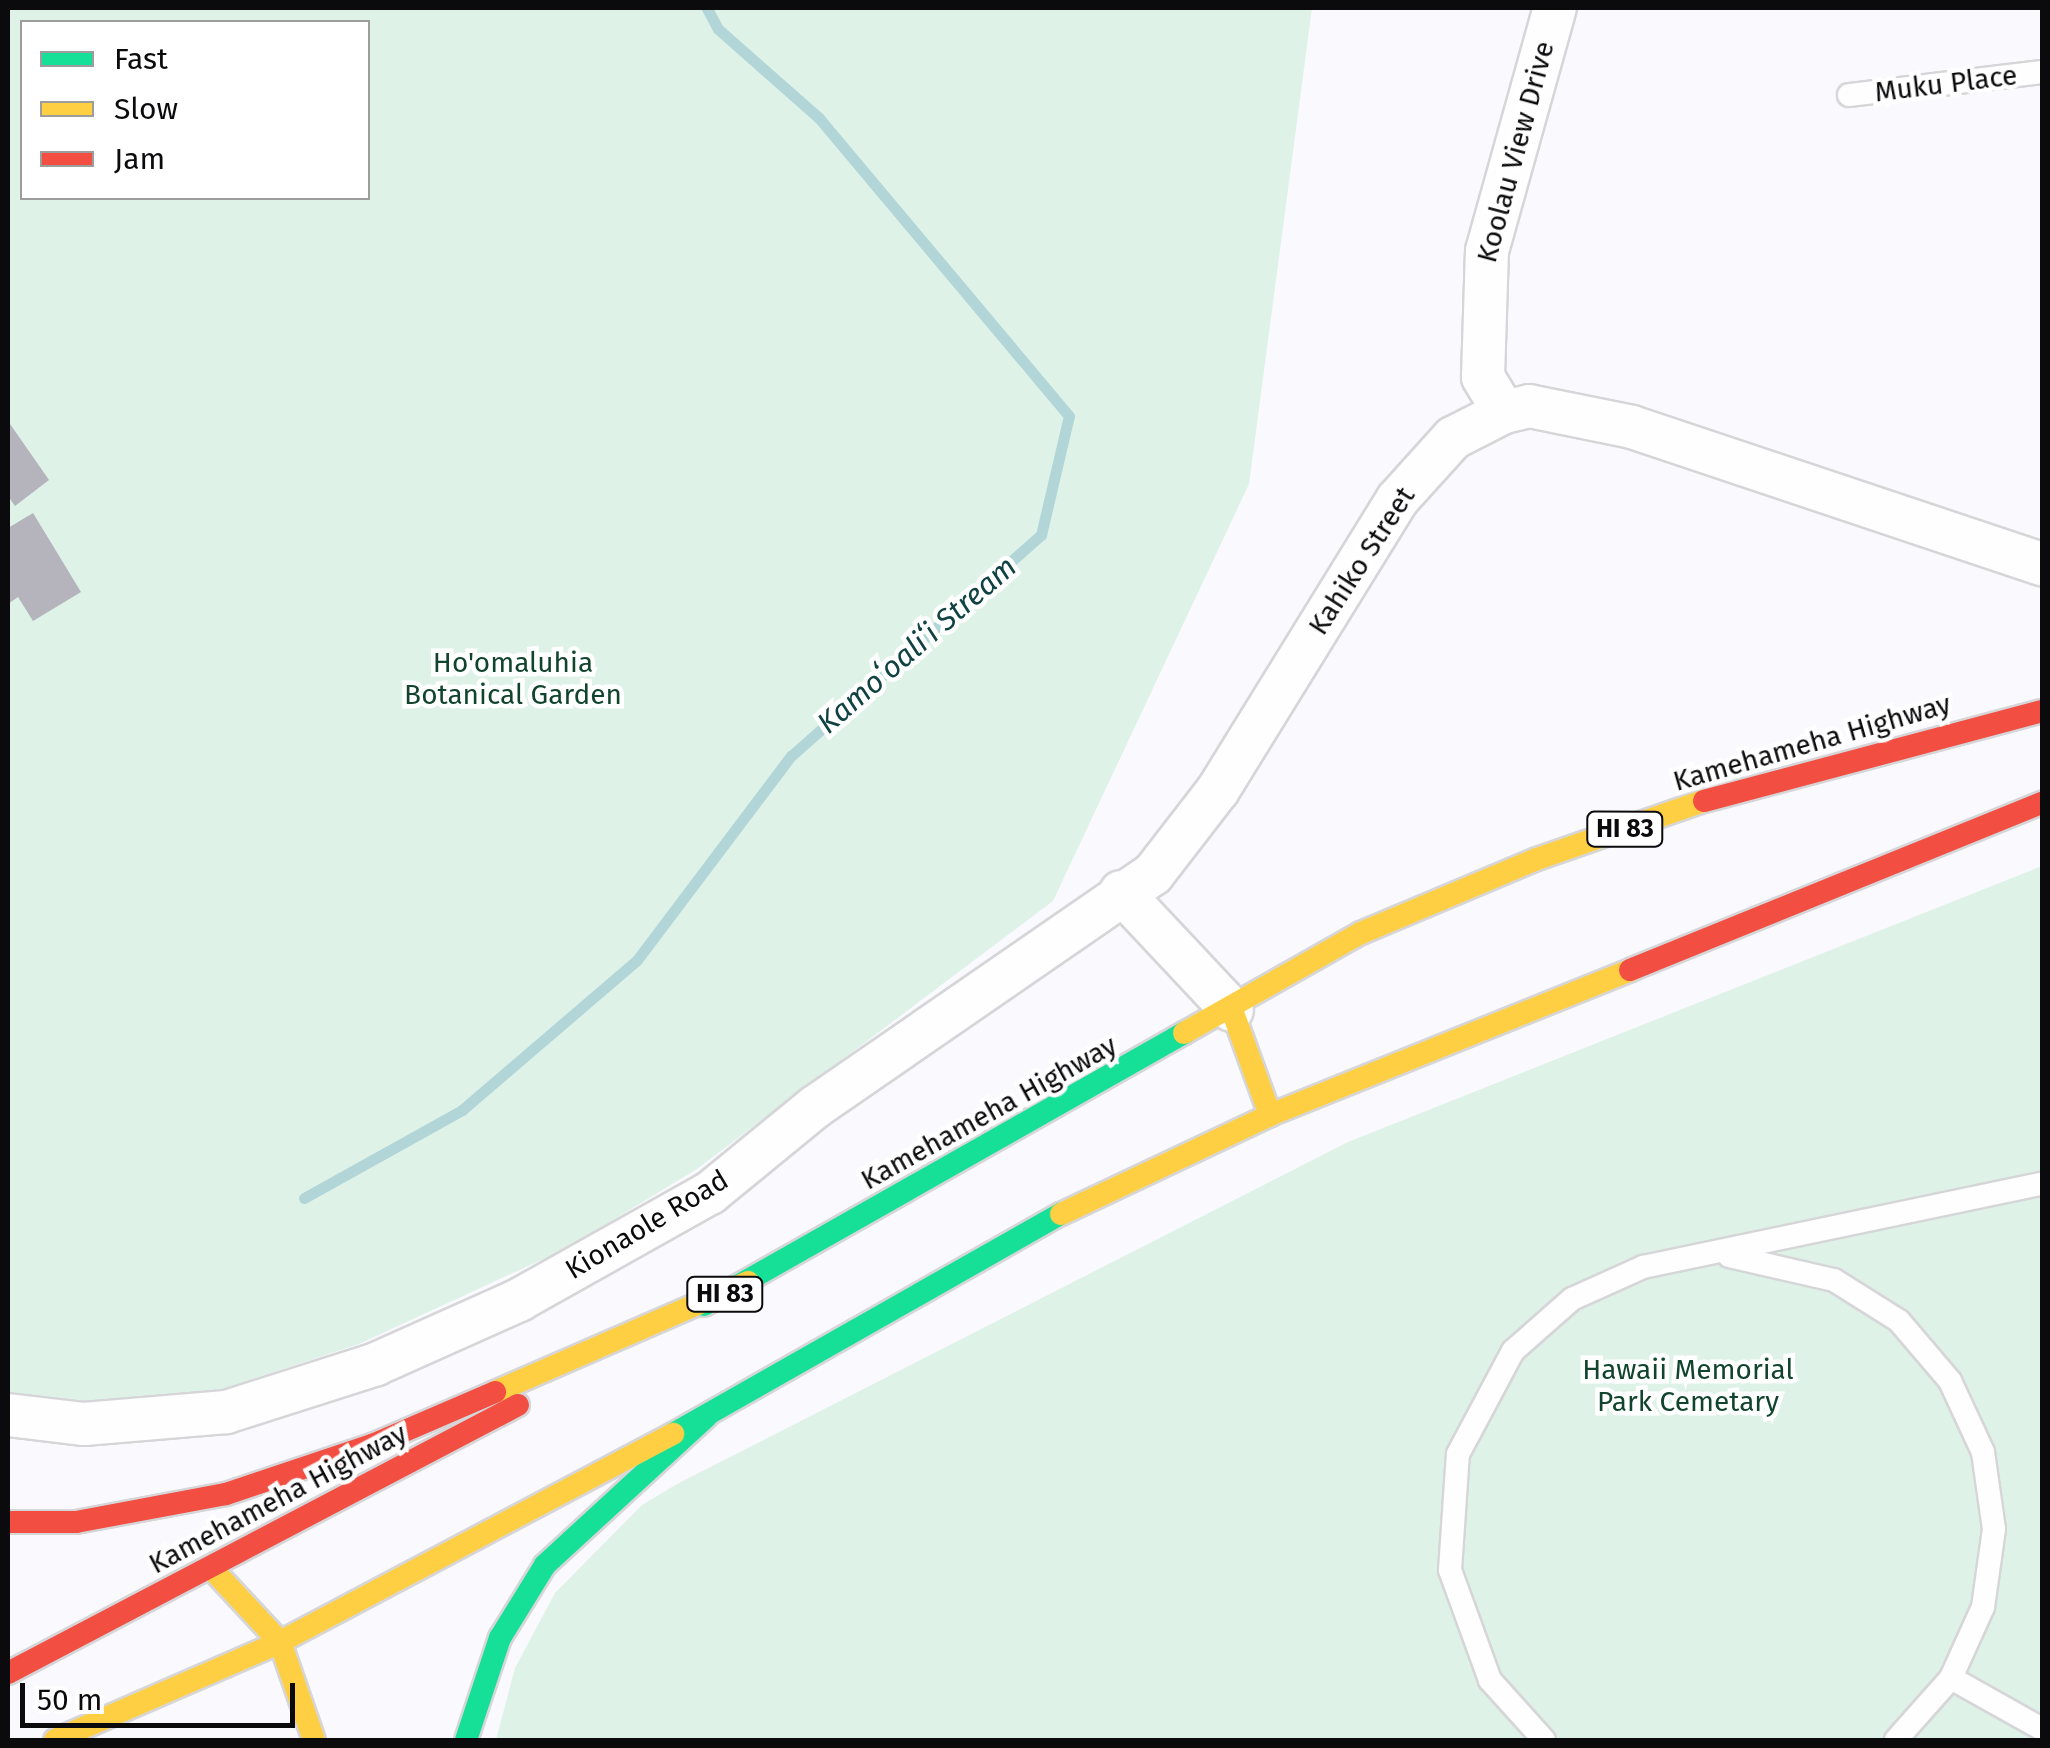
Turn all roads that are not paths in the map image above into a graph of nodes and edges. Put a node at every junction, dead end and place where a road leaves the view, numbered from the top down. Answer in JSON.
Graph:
{"nodes":[{"id":1,"x":1555,"y":8,"type":"edge"},
{"id":2,"x":2042,"y":72,"type":"edge"},
{"id":3,"x":1848,"y":95,"type":"dead end"},
{"id":4,"x":1504,"y":412,"type":"junction"},
{"id":5,"x":2042,"y":564,"type":"edge"},
{"id":6,"x":2042,"y":711,"type":"edge"},
{"id":7,"x":2042,"y":803,"type":"edge"},
{"id":8,"x":1121,"y":892,"type":"junction"},
{"id":9,"x":1232,"y":1010,"type":"junction"},
{"id":10,"x":1270,"y":1116,"type":"junction"},
{"id":11,"x":2042,"y":1184,"type":"edge"},
{"id":12,"x":1681,"y":1258,"type":"junction"},
{"id":13,"x":748,"y":1282,"type":"junction"},
{"id":14,"x":8,"y":1415,"type":"edge"},
{"id":15,"x":706,"y":1417,"type":"junction"},
{"id":16,"x":8,"y":1522,"type":"edge"},
{"id":17,"x":214,"y":1570,"type":"junction"},
{"id":18,"x":280,"y":1642,"type":"junction"},
{"id":19,"x":8,"y":1673,"type":"edge"},
{"id":20,"x":1951,"y":1678,"type":"junction"},
{"id":21,"x":2042,"y":1729,"type":"edge"},
{"id":22,"x":54,"y":1740,"type":"edge"},
{"id":23,"x":314,"y":1740,"type":"edge"},
{"id":24,"x":466,"y":1740,"type":"edge"},
{"id":25,"x":1544,"y":1740,"type":"edge"},
{"id":26,"x":1896,"y":1740,"type":"edge"}],
"edges":[{"from":1,"to":4,"type":"street","name":"Koolau View Drive"},
{"from":2,"to":3,"type":"lane","name":"Muku Place"},
{"from":4,"to":5,"type":"street","name":"Kahiko Street"},
{"from":4,"to":8,"type":"street","name":"Kahiko Street"},
{"from":6,"to":9,"type":"main road","name":"Kamehameha Highway","number":"HI 83"},
{"from":7,"to":10,"type":"main road"},
{"from":8,"to":9,"type":"street"},
{"from":8,"to":14,"type":"street","name":"Kionaole Road"},
{"from":9,"to":10,"type":"main road"},
{"from":9,"to":13,"type":"main road","name":"Kamehameha Highway","number":"HI 83"},
{"from":10,"to":15,"type":"main road"},
{"from":11,"to":12,"type":"lane"},
{"from":12,"to":20,"type":"lane"},
{"from":12,"to":25,"type":"lane"},
{"from":13,"to":16,"type":"main road"},
{"from":13,"to":17,"type":"main road","name":"Kamehameha Highway","number":"HI 83"},
{"from":15,"to":18,"type":"main road"},
{"from":15,"to":24,"type":"main road"},
{"from":17,"to":18,"type":"main road"},
{"from":17,"to":19,"type":"main road","name":"Kamehameha Highway","number":"HI 83"},
{"from":18,"to":22,"type":"main road"},
{"from":18,"to":23,"type":"main road"},
{"from":20,"to":21,"type":"lane"},
{"from":20,"to":26,"type":"lane"}]}
